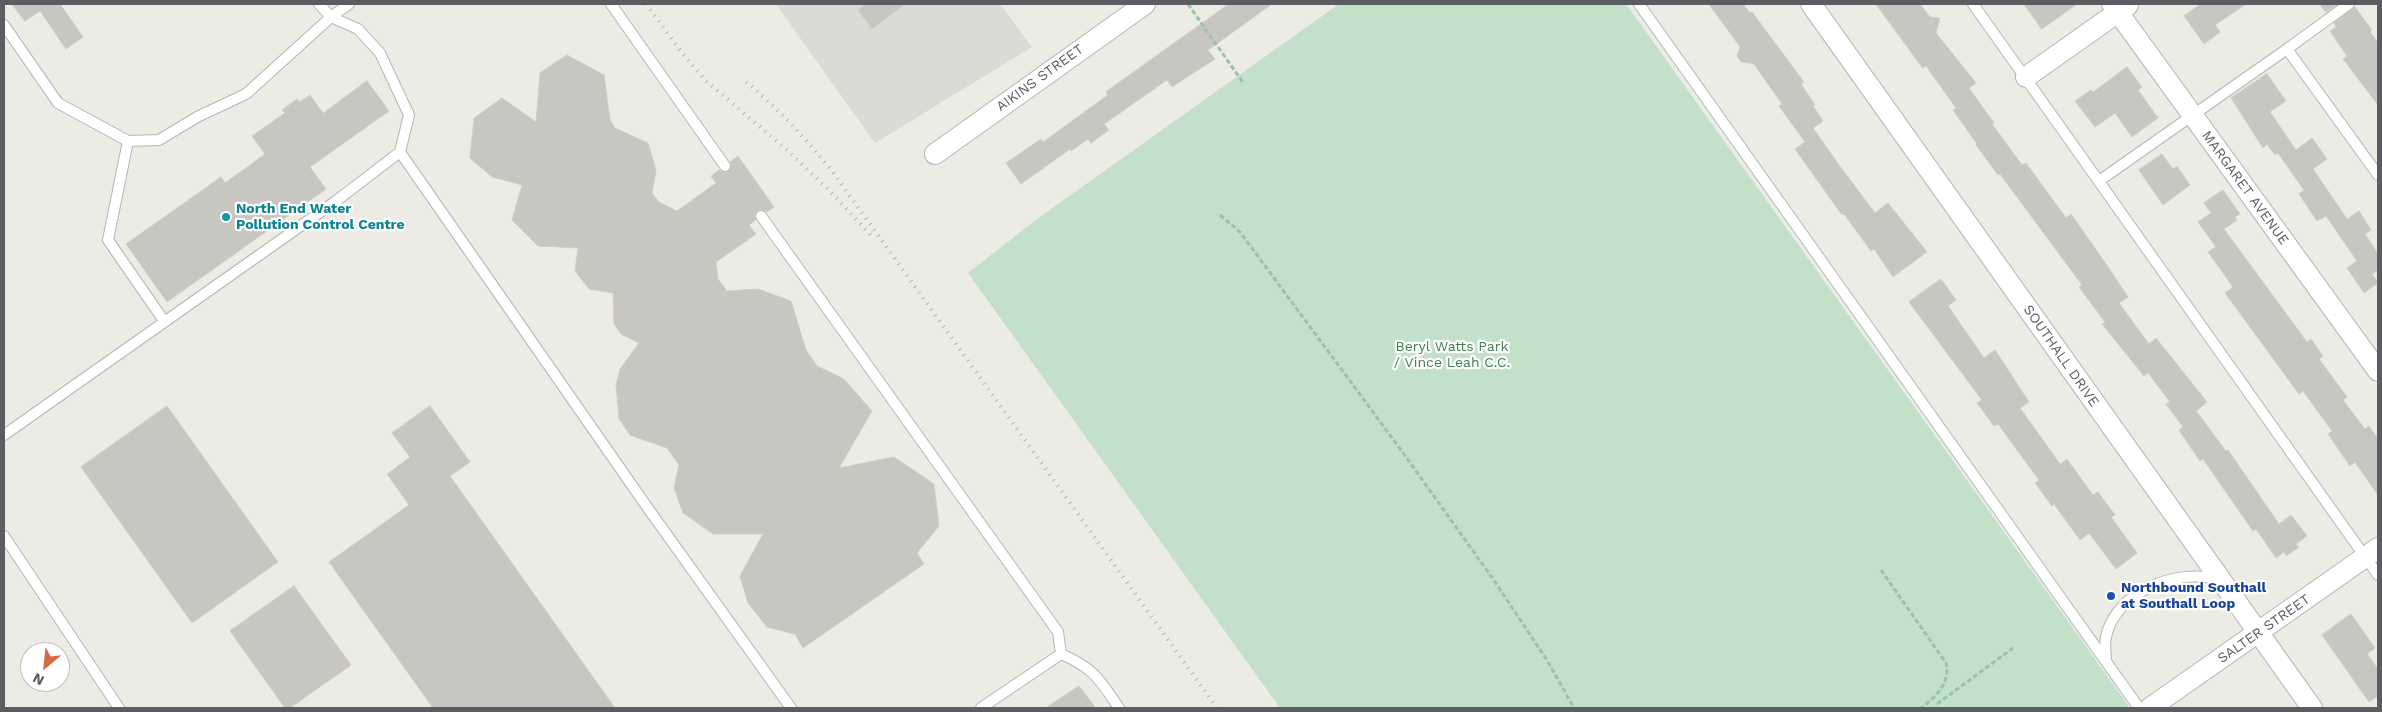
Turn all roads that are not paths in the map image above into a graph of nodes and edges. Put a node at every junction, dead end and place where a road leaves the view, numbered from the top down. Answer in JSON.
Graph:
{"nodes":[{"id":1,"x":319,"y":4,"type":"edge"},
{"id":2,"x":349,"y":4,"type":"edge"},
{"id":3,"x":611,"y":4,"type":"edge"},
{"id":4,"x":1145,"y":4,"type":"edge"},
{"id":5,"x":1639,"y":4,"type":"edge"},
{"id":6,"x":1811,"y":4,"type":"edge"},
{"id":7,"x":1973,"y":4,"type":"edge"},
{"id":8,"x":2349,"y":4,"type":"edge"},
{"id":9,"x":2120,"y":6,"type":"edge"},
{"id":10,"x":331,"y":17,"type":"junction"},
{"id":11,"x":4,"y":25,"type":"edge"},
{"id":12,"x":2287,"y":49,"type":"junction"},
{"id":13,"x":2026,"y":77,"type":"junction"},
{"id":14,"x":2194,"y":116,"type":"junction"},
{"id":15,"x":128,"y":141,"type":"junction"},
{"id":16,"x":400,"y":152,"type":"junction"},
{"id":17,"x":935,"y":154,"type":"dead end"},
{"id":18,"x":725,"y":166,"type":"dead end"},
{"id":19,"x":2378,"y":175,"type":"edge"},
{"id":20,"x":2099,"y":181,"type":"junction"},
{"id":21,"x":761,"y":216,"type":"dead end"},
{"id":22,"x":164,"y":321,"type":"junction"},
{"id":23,"x":2378,"y":371,"type":"edge"},
{"id":24,"x":4,"y":435,"type":"edge"},
{"id":25,"x":4,"y":536,"type":"edge"},
{"id":26,"x":2372,"y":552,"type":"edge"},
{"id":27,"x":2378,"y":575,"type":"edge"},
{"id":28,"x":2220,"y":580,"type":"junction"},
{"id":29,"x":2258,"y":634,"type":"junction"},
{"id":30,"x":1061,"y":654,"type":"junction"},
{"id":31,"x":2106,"y":661,"type":"junction"},
{"id":32,"x":119,"y":708,"type":"edge"},
{"id":33,"x":791,"y":708,"type":"edge"},
{"id":34,"x":981,"y":708,"type":"edge"},
{"id":35,"x":1120,"y":708,"type":"edge"},
{"id":36,"x":2140,"y":708,"type":"edge"},
{"id":37,"x":2150,"y":708,"type":"edge"},
{"id":38,"x":2312,"y":708,"type":"edge"}],
"edges":[{"from":1,"to":10,"type":"lane"},
{"from":2,"to":10,"type":"lane"},
{"from":3,"to":18,"type":"lane"},
{"from":4,"to":17,"type":"street","name":"AIKINS STREET"},
{"from":5,"to":31,"type":"lane"},
{"from":6,"to":28,"type":"street","name":"SOUTHALL DRIVE"},
{"from":7,"to":13,"type":"lane"},
{"from":8,"to":12,"type":"lane"},
{"from":9,"to":13,"type":"street"},
{"from":9,"to":14,"type":"street","name":"MARGARET AVENUE"},
{"from":10,"to":15,"type":"lane"},
{"from":10,"to":16,"type":"lane"},
{"from":11,"to":15,"type":"lane"},
{"from":12,"to":14,"type":"lane"},
{"from":12,"to":19,"type":"lane"},
{"from":13,"to":20,"type":"lane"},
{"from":14,"to":20,"type":"lane"},
{"from":14,"to":23,"type":"street","name":"MARGARET AVENUE"},
{"from":15,"to":22,"type":"lane"},
{"from":16,"to":22,"type":"lane"},
{"from":16,"to":33,"type":"lane"},
{"from":20,"to":26,"type":"lane"},
{"from":21,"to":30,"type":"lane"},
{"from":22,"to":24,"type":"lane"},
{"from":25,"to":32,"type":"lane"},
{"from":26,"to":27,"type":"lane"},
{"from":26,"to":29,"type":"street","name":"SALTER STREET"},
{"from":28,"to":29,"type":"street","name":"SOUTHALL DRIVE"},
{"from":28,"to":31,"type":"lane"},
{"from":29,"to":37,"type":"street","name":"SALTER STREET"},
{"from":29,"to":38,"type":"street","name":"SOUTHALL DRIVE"},
{"from":30,"to":34,"type":"lane"},
{"from":30,"to":35,"type":"lane"},
{"from":31,"to":36,"type":"lane"}]}
